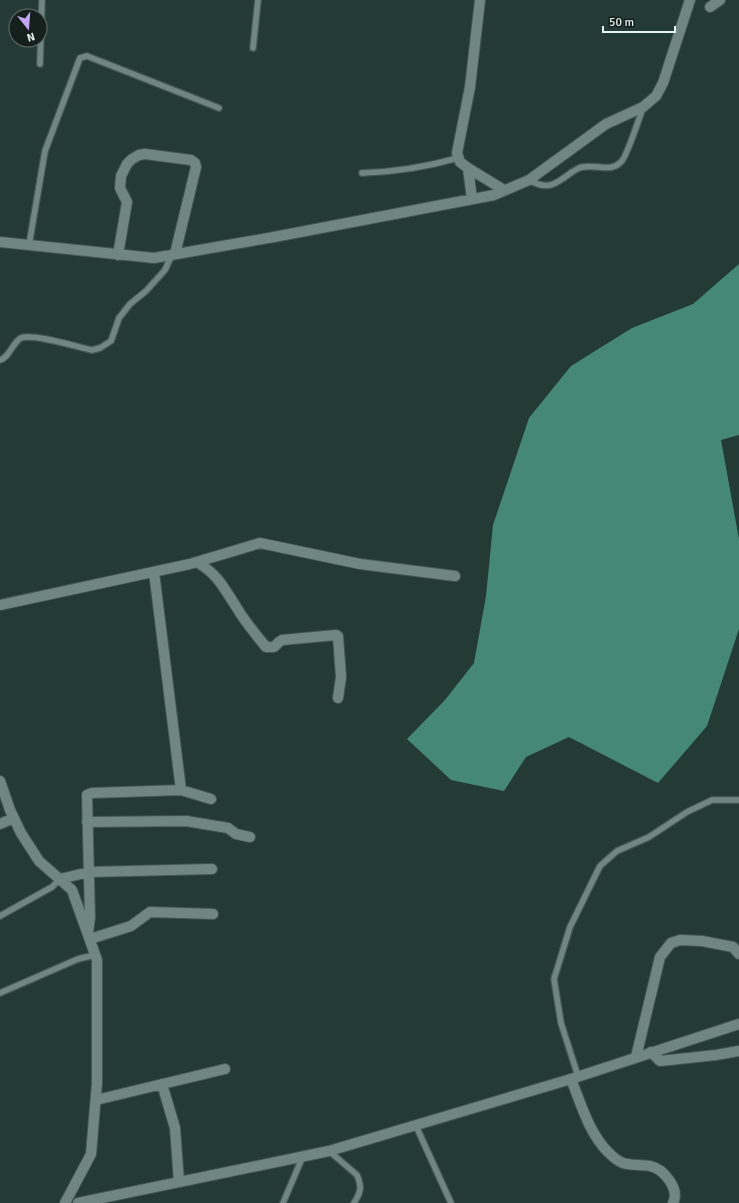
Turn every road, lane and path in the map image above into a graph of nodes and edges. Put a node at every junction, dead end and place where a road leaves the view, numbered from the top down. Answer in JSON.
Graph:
{"nodes":[{"id":1,"x":42,"y":0,"type":"edge"},
{"id":2,"x":258,"y":0,"type":"edge"},
{"id":3,"x":480,"y":0,"type":"edge"},
{"id":4,"x":690,"y":0,"type":"edge"},
{"id":5,"x":720,"y":0,"type":"edge"},
{"id":6,"x":710,"y":7,"type":"dead end"},
{"id":7,"x":253,"y":48,"type":"dead end"},
{"id":8,"x":40,"y":64,"type":"dead end"},
{"id":9,"x":643,"y":107,"type":"junction"},
{"id":10,"x":219,"y":108,"type":"dead end"},
{"id":11,"x":458,"y":158,"type":"junction"},
{"id":12,"x":468,"y":168,"type":"junction"},
{"id":13,"x":362,"y":173,"type":"dead end"},
{"id":14,"x":529,"y":180,"type":"junction"},
{"id":15,"x":504,"y":190,"type":"junction"},
{"id":16,"x":472,"y":199,"type":"junction"},
{"id":17,"x":0,"y":242,"type":"edge"},
{"id":18,"x":29,"y":245,"type":"junction"},
{"id":19,"x":118,"y":255,"type":"junction"},
{"id":20,"x":173,"y":255,"type":"junction"},
{"id":21,"x":0,"y":360,"type":"edge"},
{"id":22,"x":197,"y":562,"type":"junction"},
{"id":23,"x":154,"y":572,"type":"junction"},
{"id":24,"x":455,"y":576,"type":"dead end"},
{"id":25,"x":0,"y":605,"type":"edge"},
{"id":26,"x":338,"y":698,"type":"dead end"},
{"id":27,"x":0,"y":781,"type":"edge"},
{"id":28,"x":181,"y":790,"type":"junction"},
{"id":29,"x":211,"y":799,"type":"dead end"},
{"id":30,"x":739,"y":800,"type":"edge"},
{"id":31,"x":14,"y":818,"type":"junction"},
{"id":32,"x":87,"y":822,"type":"junction"},
{"id":33,"x":0,"y":824,"type":"edge"},
{"id":34,"x":250,"y":837,"type":"dead end"},
{"id":35,"x":212,"y":869,"type":"dead end"},
{"id":36,"x":89,"y":872,"type":"junction"},
{"id":37,"x":60,"y":880,"type":"junction"},
{"id":38,"x":213,"y":914,"type":"dead end"},
{"id":39,"x":0,"y":916,"type":"edge"},
{"id":40,"x":89,"y":937,"type":"junction"},
{"id":41,"x":739,"y":954,"type":"edge"},
{"id":42,"x":95,"y":955,"type":"junction"},
{"id":43,"x":0,"y":993,"type":"edge"},
{"id":44,"x":739,"y":1024,"type":"edge"},
{"id":45,"x":739,"y":1051,"type":"edge"},
{"id":46,"x":651,"y":1052,"type":"junction"},
{"id":47,"x":636,"y":1057,"type":"junction"},
{"id":48,"x":225,"y":1069,"type":"dead end"},
{"id":49,"x":575,"y":1077,"type":"junction"},
{"id":50,"x":162,"y":1084,"type":"junction"},
{"id":51,"x":96,"y":1100,"type":"junction"},
{"id":52,"x":416,"y":1126,"type":"junction"},
{"id":53,"x":329,"y":1151,"type":"junction"},
{"id":54,"x":303,"y":1156,"type":"junction"},
{"id":55,"x":179,"y":1182,"type":"junction"},
{"id":56,"x":65,"y":1203,"type":"edge"},
{"id":57,"x":78,"y":1203,"type":"edge"},
{"id":58,"x":283,"y":1203,"type":"edge"},
{"id":59,"x":354,"y":1203,"type":"edge"},
{"id":60,"x":451,"y":1203,"type":"edge"},
{"id":61,"x":673,"y":1203,"type":"edge"}],
"edges":[{"from":1,"to":8,"type":"lane"},
{"from":2,"to":7,"type":"lane"},
{"from":3,"to":11,"type":"street"},
{"from":4,"to":9,"type":"street"},
{"from":5,"to":6,"type":"street"},
{"from":9,"to":14,"type":"street"},
{"from":9,"to":14,"type":"lane"},
{"from":10,"to":18,"type":"lane"},
{"from":11,"to":12,"type":"street"},
{"from":11,"to":13,"type":"lane"},
{"from":12,"to":15,"type":"street"},
{"from":12,"to":16,"type":"street"},
{"from":14,"to":15,"type":"street"},
{"from":15,"to":16,"type":"street"},
{"from":16,"to":20,"type":"street"},
{"from":17,"to":18,"type":"street"},
{"from":18,"to":19,"type":"street"},
{"from":19,"to":20,"type":"street"},
{"from":19,"to":20,"type":"street"},
{"from":20,"to":21,"type":"lane"},
{"from":22,"to":23,"type":"street"},
{"from":22,"to":24,"type":"street"},
{"from":22,"to":26,"type":"street"},
{"from":23,"to":25,"type":"street"},
{"from":23,"to":28,"type":"street"},
{"from":27,"to":31,"type":"street"},
{"from":28,"to":29,"type":"street"},
{"from":28,"to":32,"type":"street"},
{"from":30,"to":49,"type":"lane"},
{"from":31,"to":33,"type":"street"},
{"from":31,"to":37,"type":"street"},
{"from":32,"to":34,"type":"street"},
{"from":32,"to":36,"type":"street"},
{"from":35,"to":36,"type":"street"},
{"from":36,"to":37,"type":"street"},
{"from":36,"to":40,"type":"street"},
{"from":37,"to":39,"type":"lane"},
{"from":37,"to":40,"type":"street"},
{"from":38,"to":40,"type":"street"},
{"from":40,"to":42,"type":"street"},
{"from":41,"to":47,"type":"street"},
{"from":42,"to":43,"type":"lane"},
{"from":42,"to":51,"type":"street"},
{"from":44,"to":46,"type":"street"},
{"from":45,"to":46,"type":"street"},
{"from":46,"to":47,"type":"street"},
{"from":47,"to":49,"type":"street"},
{"from":48,"to":50,"type":"street"},
{"from":49,"to":52,"type":"street"},
{"from":49,"to":61,"type":"street"},
{"from":50,"to":51,"type":"street"},
{"from":50,"to":55,"type":"street"},
{"from":51,"to":56,"type":"street"},
{"from":52,"to":53,"type":"street"},
{"from":52,"to":60,"type":"lane"},
{"from":53,"to":54,"type":"street"},
{"from":53,"to":59,"type":"lane"},
{"from":54,"to":55,"type":"street"},
{"from":54,"to":58,"type":"lane"},
{"from":55,"to":57,"type":"street"}]}
